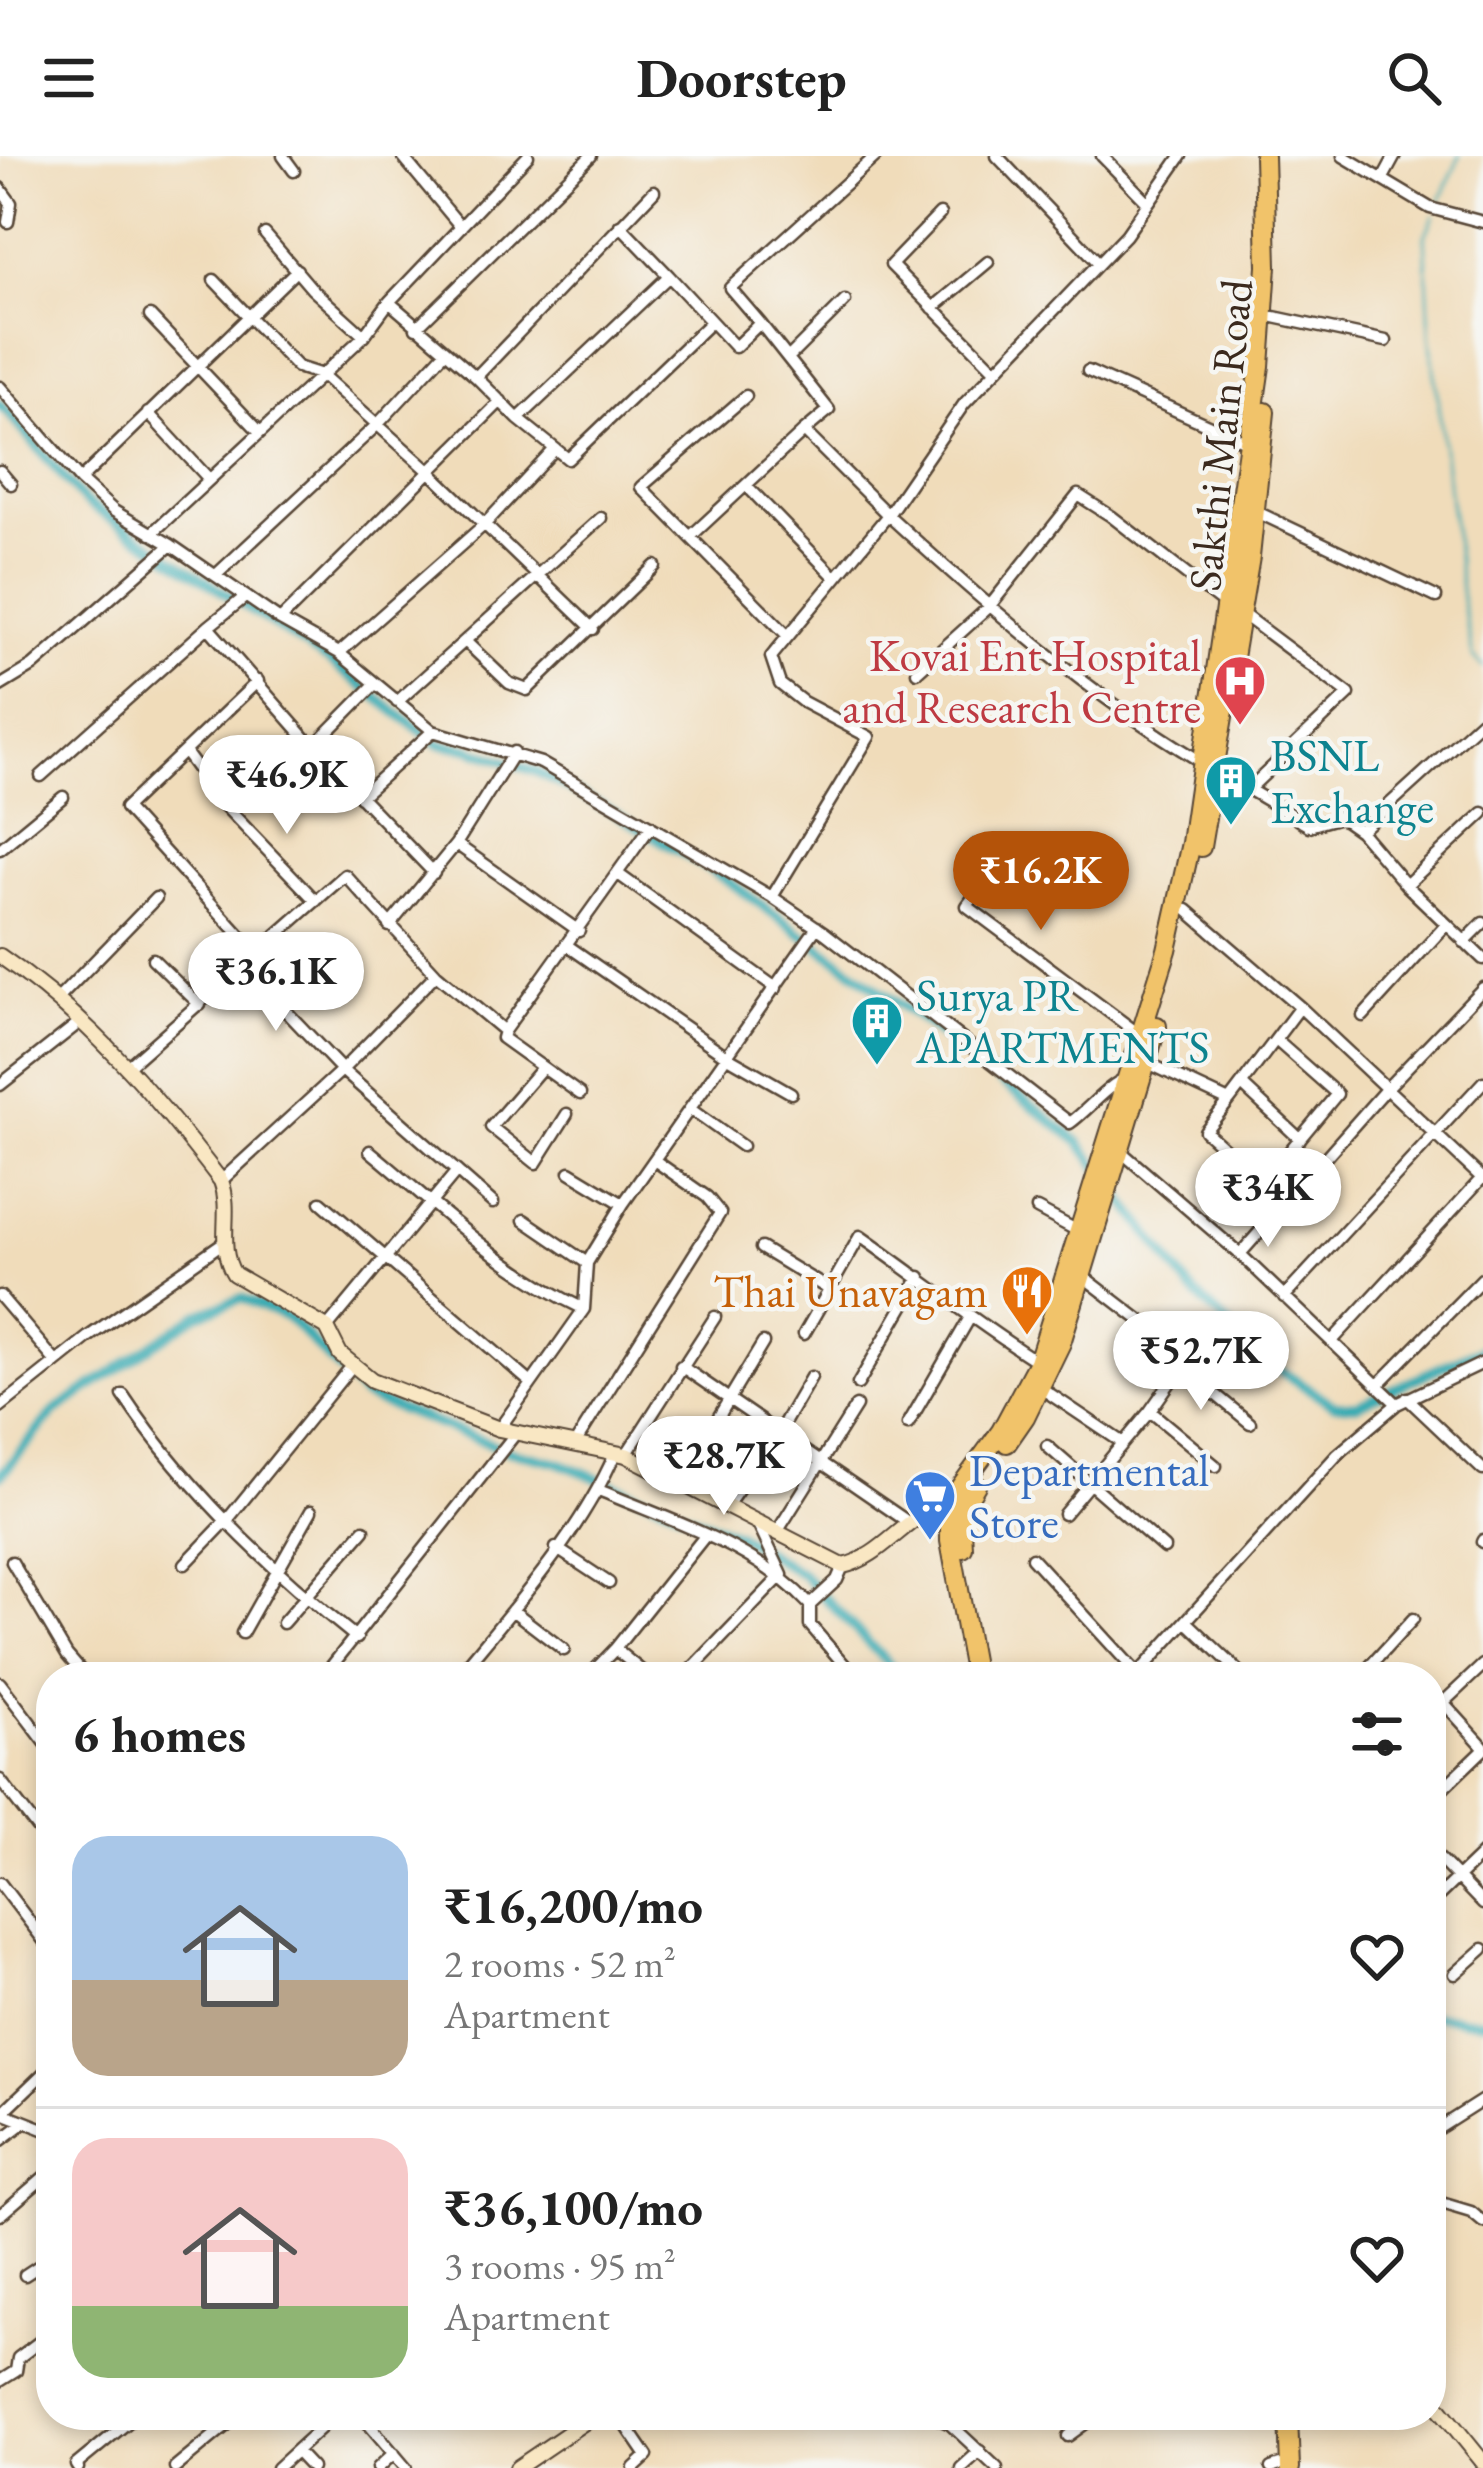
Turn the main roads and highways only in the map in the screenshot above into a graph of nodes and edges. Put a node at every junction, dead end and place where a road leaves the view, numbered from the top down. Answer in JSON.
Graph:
{"nodes":[{"id":1,"x":1264,"y":156,"type":"edge"},
{"id":2,"x":1276,"y":156,"type":"edge"},
{"id":3,"x":1232,"y":608,"type":"junction"},
{"id":4,"x":1208,"y":765,"type":"junction"},
{"id":5,"x":0,"y":956,"type":"edge"},
{"id":6,"x":1114,"y":1148,"type":"junction"},
{"id":7,"x":1096,"y":1197,"type":"junction"},
{"id":8,"x":957,"y":1501,"type":"junction"},
{"id":9,"x":972,"y":1662,"type":"edge"},
{"id":10,"x":982,"y":1662,"type":"edge"},
{"id":11,"x":1446,"y":2416,"type":"edge"},
{"id":12,"x":573,"y":2430,"type":"edge"},
{"id":13,"x":1283,"y":2430,"type":"edge"},
{"id":14,"x":1483,"y":2462,"type":"edge"},
{"id":15,"x":1280,"y":2467,"type":"edge"},
{"id":16,"x":517,"y":2468,"type":"edge"}],
"edges":[{"from":1,"to":3,"type":"highway"},
{"from":2,"to":3,"type":"highway","name":"Sakthi Main Road"},
{"from":3,"to":4,"type":"highway","name":"Sakthi Main Road"},
{"from":4,"to":6,"type":"highway"},
{"from":4,"to":6,"type":"highway","name":"Sakthi Main Road"},
{"from":5,"to":8,"type":"main road"},
{"from":6,"to":7,"type":"highway","name":"Sakthi Main Road"},
{"from":7,"to":8,"type":"highway"},
{"from":7,"to":8,"type":"highway","name":"Sakthi Main Road"},
{"from":8,"to":9,"type":"highway"},
{"from":8,"to":10,"type":"highway"},
{"from":11,"to":14,"type":"main road"},
{"from":12,"to":16,"type":"main road"},
{"from":13,"to":15,"type":"highway"}]}
